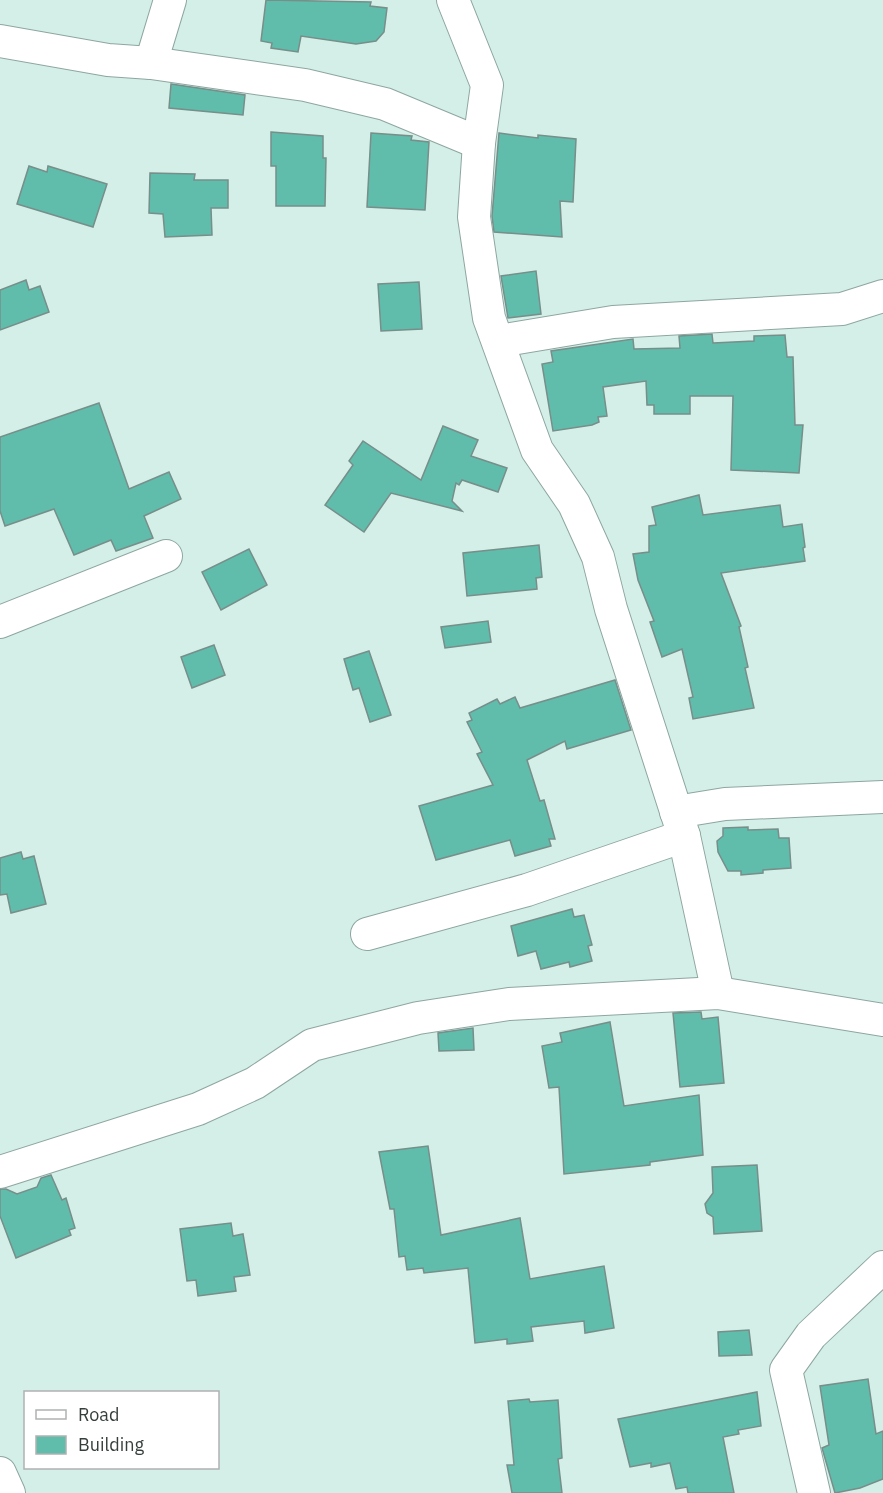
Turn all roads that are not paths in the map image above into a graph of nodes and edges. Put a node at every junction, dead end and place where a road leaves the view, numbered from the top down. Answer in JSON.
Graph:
{"nodes":[{"id":1,"x":170,"y":0,"type":"edge"},
{"id":2,"x":453,"y":0,"type":"edge"},
{"id":3,"x":0,"y":41,"type":"edge"},
{"id":4,"x":151,"y":63,"type":"junction"},
{"id":5,"x":479,"y":143,"type":"junction"},
{"id":6,"x":883,"y":296,"type":"edge"},
{"id":7,"x":499,"y":341,"type":"junction"},
{"id":8,"x":166,"y":556,"type":"dead end"},
{"id":9,"x":0,"y":622,"type":"edge"},
{"id":10,"x":883,"y":797,"type":"edge"},
{"id":11,"x":680,"y":824,"type":"junction"},
{"id":12,"x":367,"y":934,"type":"dead end"},
{"id":13,"x":718,"y":993,"type":"junction"},
{"id":14,"x":883,"y":1020,"type":"edge"},
{"id":15,"x":0,"y":1172,"type":"edge"},
{"id":16,"x":883,"y":1267,"type":"edge"},
{"id":17,"x":0,"y":1473,"type":"edge"},
{"id":18,"x":9,"y":1493,"type":"edge"},
{"id":19,"x":814,"y":1493,"type":"edge"}],
"edges":[{"from":1,"to":4,"type":"street"},
{"from":2,"to":5,"type":"street"},
{"from":3,"to":4,"type":"street"},
{"from":4,"to":5,"type":"street"},
{"from":5,"to":7,"type":"street"},
{"from":6,"to":7,"type":"street"},
{"from":7,"to":11,"type":"street"},
{"from":8,"to":9,"type":"street"},
{"from":10,"to":11,"type":"street"},
{"from":11,"to":12,"type":"street"},
{"from":11,"to":13,"type":"street"},
{"from":13,"to":14,"type":"street"},
{"from":13,"to":15,"type":"street"},
{"from":16,"to":19,"type":"street"},
{"from":17,"to":18,"type":"street"}]}
